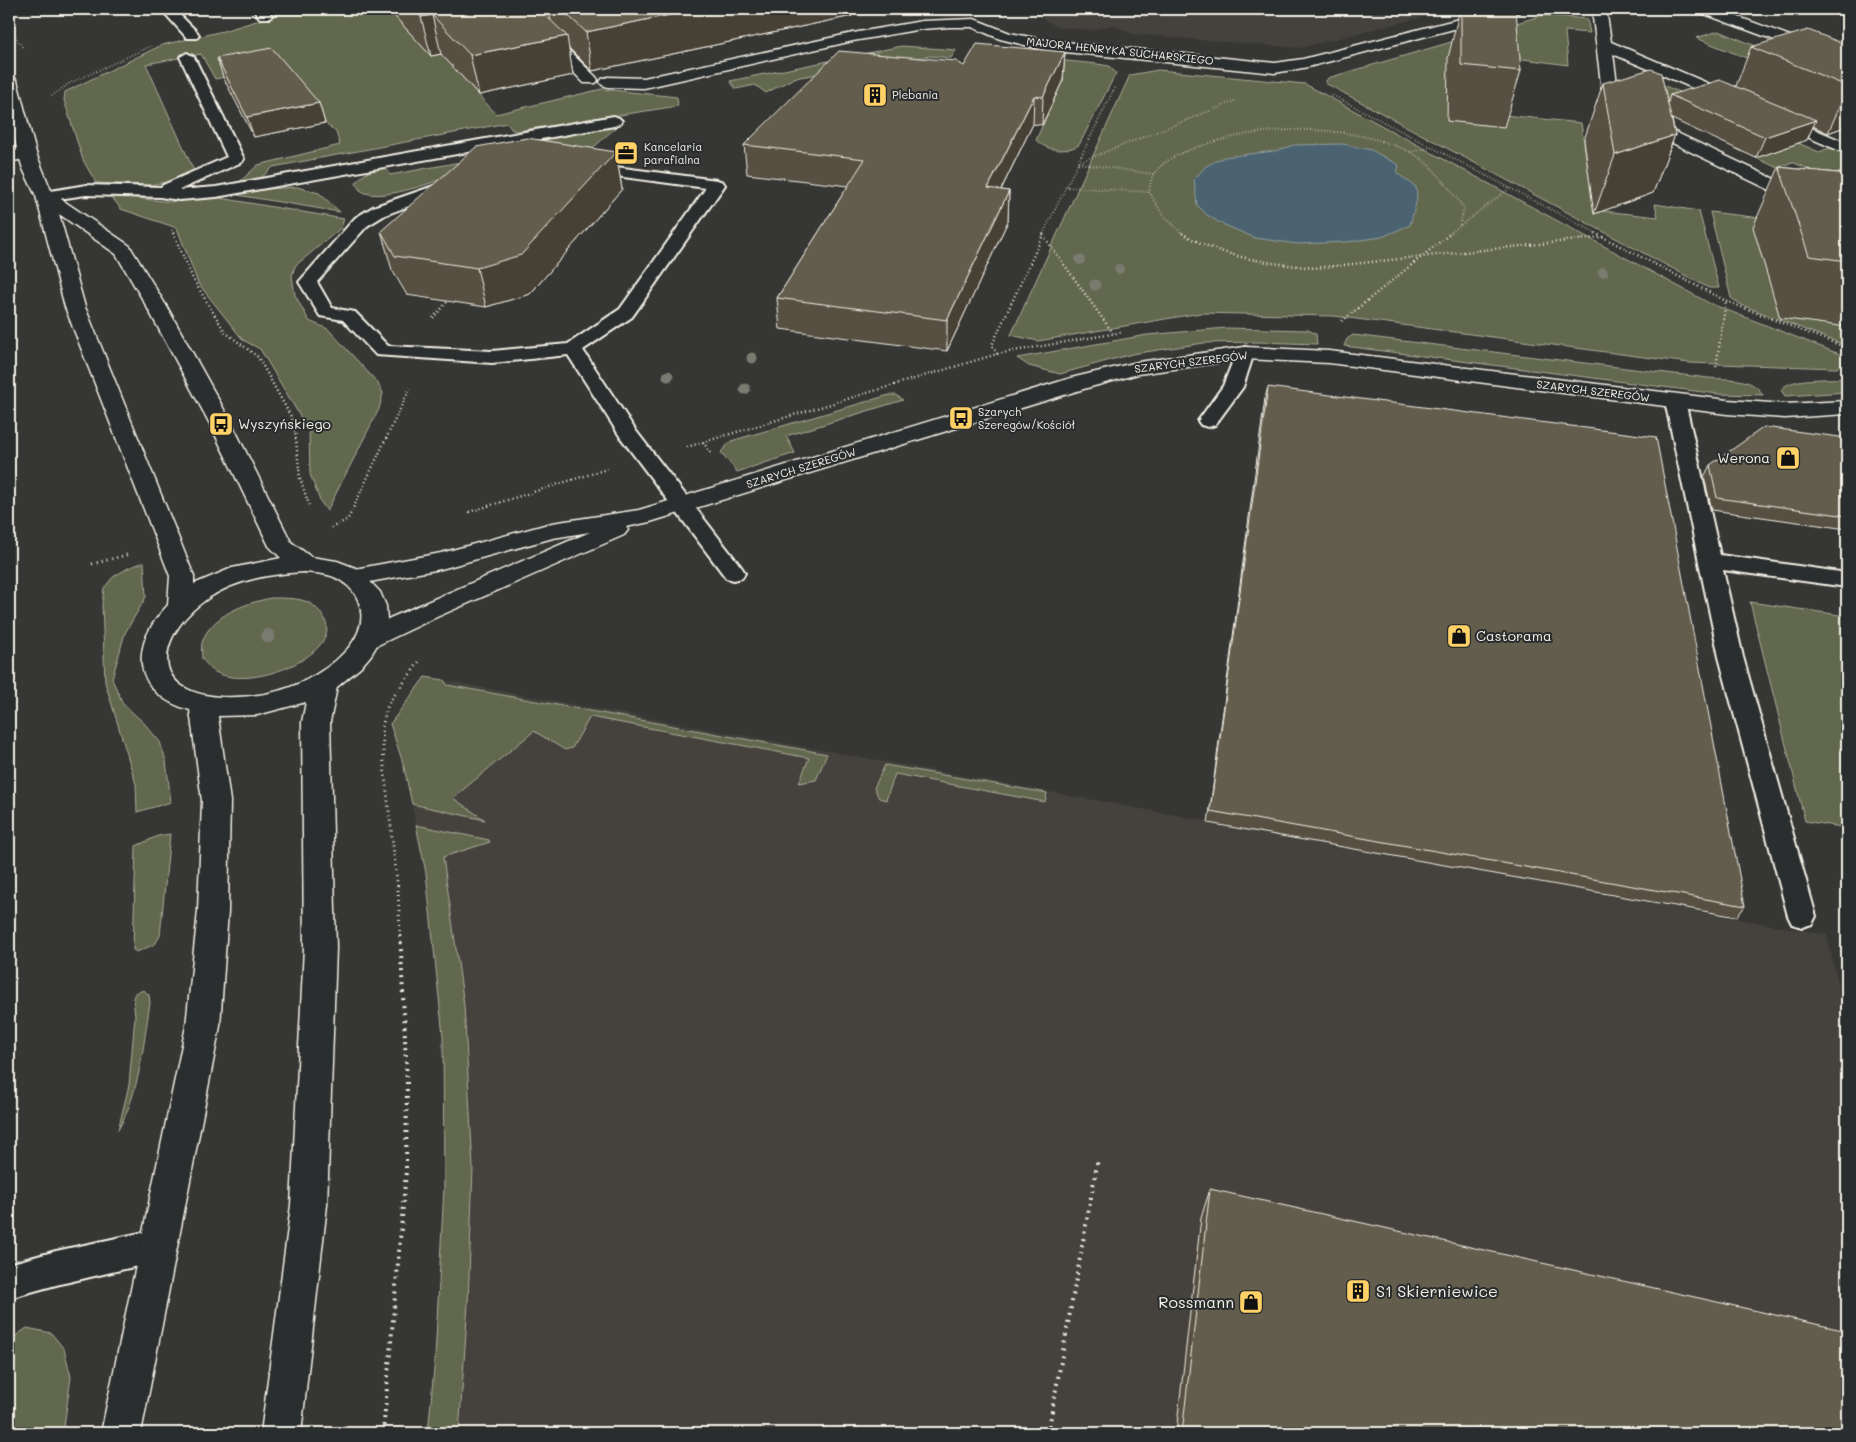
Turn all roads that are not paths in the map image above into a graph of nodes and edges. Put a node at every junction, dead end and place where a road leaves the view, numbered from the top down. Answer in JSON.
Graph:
{"nodes":[{"id":1,"x":167,"y":9,"type":"edge"},
{"id":2,"x":518,"y":9,"type":"edge"},
{"id":3,"x":1514,"y":9,"type":"edge"},
{"id":4,"x":1599,"y":9,"type":"edge"},
{"id":5,"x":1704,"y":9,"type":"edge"},
{"id":6,"x":971,"y":16,"type":"edge"},
{"id":7,"x":192,"y":35,"type":"dead end"},
{"id":8,"x":1605,"y":45,"type":"junction"},
{"id":9,"x":187,"y":57,"type":"dead end"},
{"id":10,"x":1847,"y":62,"type":"edge"},
{"id":11,"x":590,"y":80,"type":"edge"},
{"id":12,"x":9,"y":81,"type":"edge"},
{"id":13,"x":608,"y":82,"type":"dead end"},
{"id":14,"x":614,"y":121,"type":"dead end"},
{"id":15,"x":1847,"y":149,"type":"edge"},
{"id":16,"x":27,"y":153,"type":"junction"},
{"id":17,"x":9,"y":157,"type":"edge"},
{"id":18,"x":563,"y":166,"type":"edge"},
{"id":19,"x":471,"y":180,"type":"edge"},
{"id":20,"x":160,"y":192,"type":"junction"},
{"id":21,"x":45,"y":196,"type":"junction"},
{"id":22,"x":1847,"y":215,"type":"edge"},
{"id":23,"x":573,"y":350,"type":"junction"},
{"id":24,"x":1245,"y":353,"type":"junction"},
{"id":25,"x":1676,"y":401,"type":"junction"},
{"id":26,"x":1847,"y":408,"type":"edge"},
{"id":27,"x":1208,"y":421,"type":"dead end"},
{"id":28,"x":682,"y":506,"type":"junction"},
{"id":29,"x":642,"y":517,"type":"junction"},
{"id":30,"x":1710,"y":561,"type":"junction"},
{"id":31,"x":304,"y":564,"type":"junction"},
{"id":32,"x":734,"y":573,"type":"dead end"},
{"id":33,"x":354,"y":577,"type":"junction"},
{"id":34,"x":1847,"y":580,"type":"edge"},
{"id":35,"x":182,"y":606,"type":"junction"},
{"id":36,"x":369,"y":639,"type":"junction"},
{"id":37,"x":324,"y":682,"type":"junction"},
{"id":38,"x":203,"y":705,"type":"junction"},
{"id":39,"x":1802,"y":916,"type":"dead end"},
{"id":40,"x":159,"y":1245,"type":"junction"},
{"id":41,"x":9,"y":1281,"type":"edge"},
{"id":42,"x":122,"y":1433,"type":"edge"},
{"id":43,"x":281,"y":1433,"type":"edge"}],
"edges":[{"from":1,"to":7,"type":"lane"},
{"from":2,"to":11,"type":"street"},
{"from":3,"to":6,"type":"street","name":"MAJORA HENRYKA SUCHARSKIEGO"},
{"from":4,"to":8,"type":"street"},
{"from":5,"to":10,"type":"street"},
{"from":6,"to":13,"type":"street","name":"MAJORA HENRYKA SUCHARSKIEGO"},
{"from":8,"to":15,"type":"street"},
{"from":8,"to":22,"type":"street"},
{"from":9,"to":20,"type":"lane"},
{"from":12,"to":16,"type":"street"},
{"from":14,"to":20,"type":"lane"},
{"from":16,"to":17,"type":"street"},
{"from":16,"to":21,"type":"street"},
{"from":18,"to":23,"type":"lane"},
{"from":19,"to":23,"type":"lane"},
{"from":20,"to":21,"type":"lane"},
{"from":21,"to":31,"type":"street"},
{"from":21,"to":35,"type":"street"},
{"from":23,"to":28,"type":"lane"},
{"from":24,"to":25,"type":"street","name":"SZARYCH SZEREGÓW"},
{"from":24,"to":27,"type":"lane"},
{"from":24,"to":28,"type":"street","name":"SZARYCH SZEREGÓW"},
{"from":25,"to":26,"type":"street","name":"SZARYCH SZEREGÓW"},
{"from":25,"to":30,"type":"lane"},
{"from":28,"to":29,"type":"street","name":"SZARYCH SZEREGÓW"},
{"from":28,"to":32,"type":"lane"},
{"from":29,"to":33,"type":"street","name":"SZARYCH SZEREGÓW"},
{"from":29,"to":36,"type":"street","name":"SZARYCH SZEREGÓW"},
{"from":30,"to":34,"type":"lane"},
{"from":30,"to":39,"type":"lane"},
{"from":31,"to":33,"type":"street"},
{"from":31,"to":35,"type":"street"},
{"from":33,"to":36,"type":"street"},
{"from":35,"to":38,"type":"street"},
{"from":36,"to":37,"type":"street"},
{"from":37,"to":38,"type":"street"},
{"from":37,"to":43,"type":"street"},
{"from":38,"to":40,"type":"street"},
{"from":40,"to":41,"type":"lane"},
{"from":40,"to":42,"type":"street"}]}
